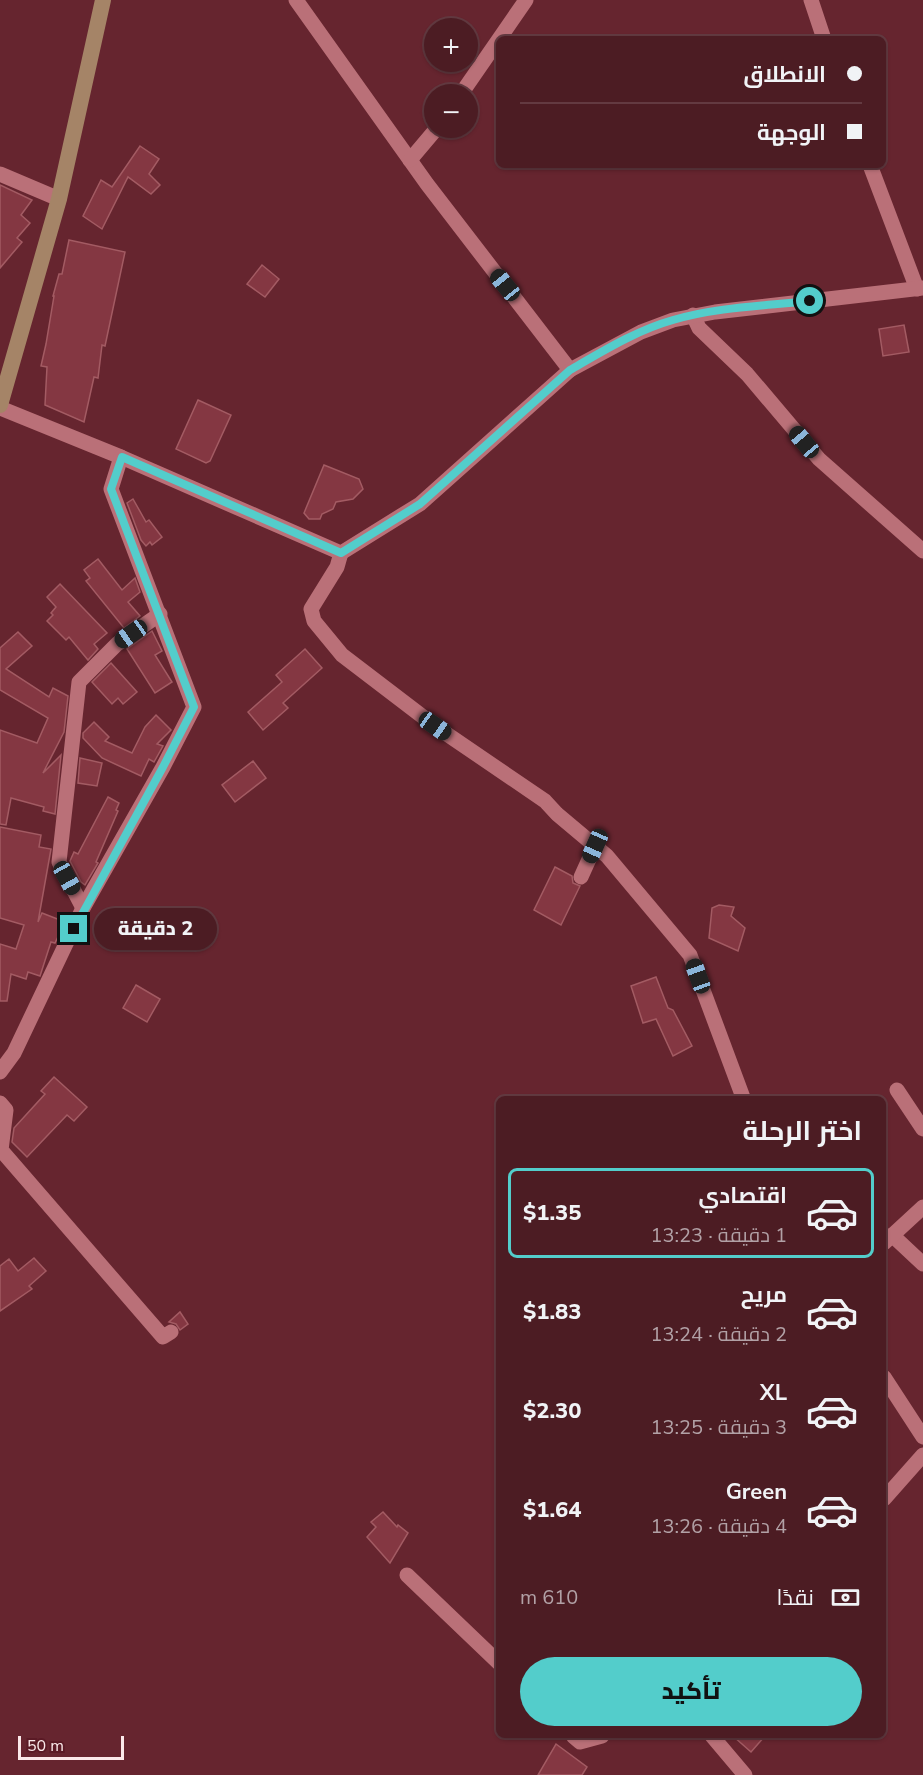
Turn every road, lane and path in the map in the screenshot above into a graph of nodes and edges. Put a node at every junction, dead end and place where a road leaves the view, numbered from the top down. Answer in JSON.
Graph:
{"nodes":[{"id":1,"x":103,"y":0,"type":"edge"},
{"id":2,"x":296,"y":0,"type":"edge"},
{"id":3,"x":526,"y":0,"type":"edge"},
{"id":4,"x":811,"y":0,"type":"edge"},
{"id":5,"x":501,"y":36,"type":"edge"},
{"id":6,"x":823,"y":36,"type":"edge"},
{"id":7,"x":496,"y":43,"type":"edge"},
{"id":8,"x":468,"y":84,"type":"edge"},
{"id":9,"x":429,"y":138,"type":"edge"},
{"id":10,"x":410,"y":160,"type":"junction"},
{"id":11,"x":871,"y":168,"type":"edge"},
{"id":12,"x":0,"y":174,"type":"edge"},
{"id":13,"x":59,"y":199,"type":"junction"},
{"id":14,"x":920,"y":288,"type":"edge"},
{"id":15,"x":693,"y":315,"type":"junction"},
{"id":16,"x":570,"y":370,"type":"junction"},
{"id":17,"x":0,"y":406,"type":"edge"},
{"id":18,"x":122,"y":457,"type":"junction"},
{"id":19,"x":923,"y":551,"type":"edge"},
{"id":20,"x":341,"y":553,"type":"junction"},
{"id":21,"x":160,"y":614,"type":"junction"},
{"id":22,"x":595,"y":846,"type":"junction"},
{"id":23,"x":581,"y":877,"type":"dead end"},
{"id":24,"x":83,"y":908,"type":"junction"},
{"id":25,"x":0,"y":1072,"type":"edge"},
{"id":26,"x":897,"y":1090,"type":"dead end"},
{"id":27,"x":743,"y":1096,"type":"edge"},
{"id":28,"x":0,"y":1103,"type":"edge"},
{"id":29,"x":923,"y":1129,"type":"edge"},
{"id":30,"x":923,"y":1207,"type":"edge"},
{"id":31,"x":888,"y":1239,"type":"edge"},
{"id":32,"x":923,"y":1264,"type":"edge"},
{"id":33,"x":171,"y":1332,"type":"dead end"},
{"id":34,"x":886,"y":1380,"type":"edge"},
{"id":35,"x":923,"y":1437,"type":"edge"},
{"id":36,"x":923,"y":1455,"type":"edge"},
{"id":37,"x":886,"y":1497,"type":"edge"},
{"id":38,"x":407,"y":1575,"type":"dead end"},
{"id":39,"x":496,"y":1660,"type":"edge"},
{"id":40,"x":575,"y":1738,"type":"edge"},
{"id":41,"x":595,"y":1738,"type":"edge"},
{"id":42,"x":714,"y":1738,"type":"edge"},
{"id":43,"x":745,"y":1775,"type":"edge"}],
"edges":[{"from":1,"to":13,"type":"main road"},
{"from":2,"to":10,"type":"street"},
{"from":3,"to":5,"type":"street"},
{"from":4,"to":6,"type":"street"},
{"from":7,"to":8,"type":"street"},
{"from":9,"to":10,"type":"street"},
{"from":10,"to":16,"type":"street"},
{"from":11,"to":14,"type":"street"},
{"from":12,"to":13,"type":"street"},
{"from":13,"to":17,"type":"main road"},
{"from":14,"to":15,"type":"street"},
{"from":15,"to":16,"type":"street"},
{"from":15,"to":19,"type":"street"},
{"from":16,"to":20,"type":"street"},
{"from":17,"to":18,"type":"street"},
{"from":18,"to":20,"type":"street"},
{"from":18,"to":21,"type":"street"},
{"from":20,"to":22,"type":"street"},
{"from":21,"to":24,"type":"street"},
{"from":21,"to":24,"type":"street"},
{"from":22,"to":23,"type":"street"},
{"from":22,"to":27,"type":"street"},
{"from":24,"to":25,"type":"street"},
{"from":26,"to":29,"type":"street"},
{"from":28,"to":33,"type":"street"},
{"from":30,"to":31,"type":"street"},
{"from":31,"to":32,"type":"street"},
{"from":34,"to":35,"type":"street"},
{"from":36,"to":37,"type":"street"},
{"from":38,"to":39,"type":"street"},
{"from":40,"to":41,"type":"street"},
{"from":42,"to":43,"type":"street"}]}
